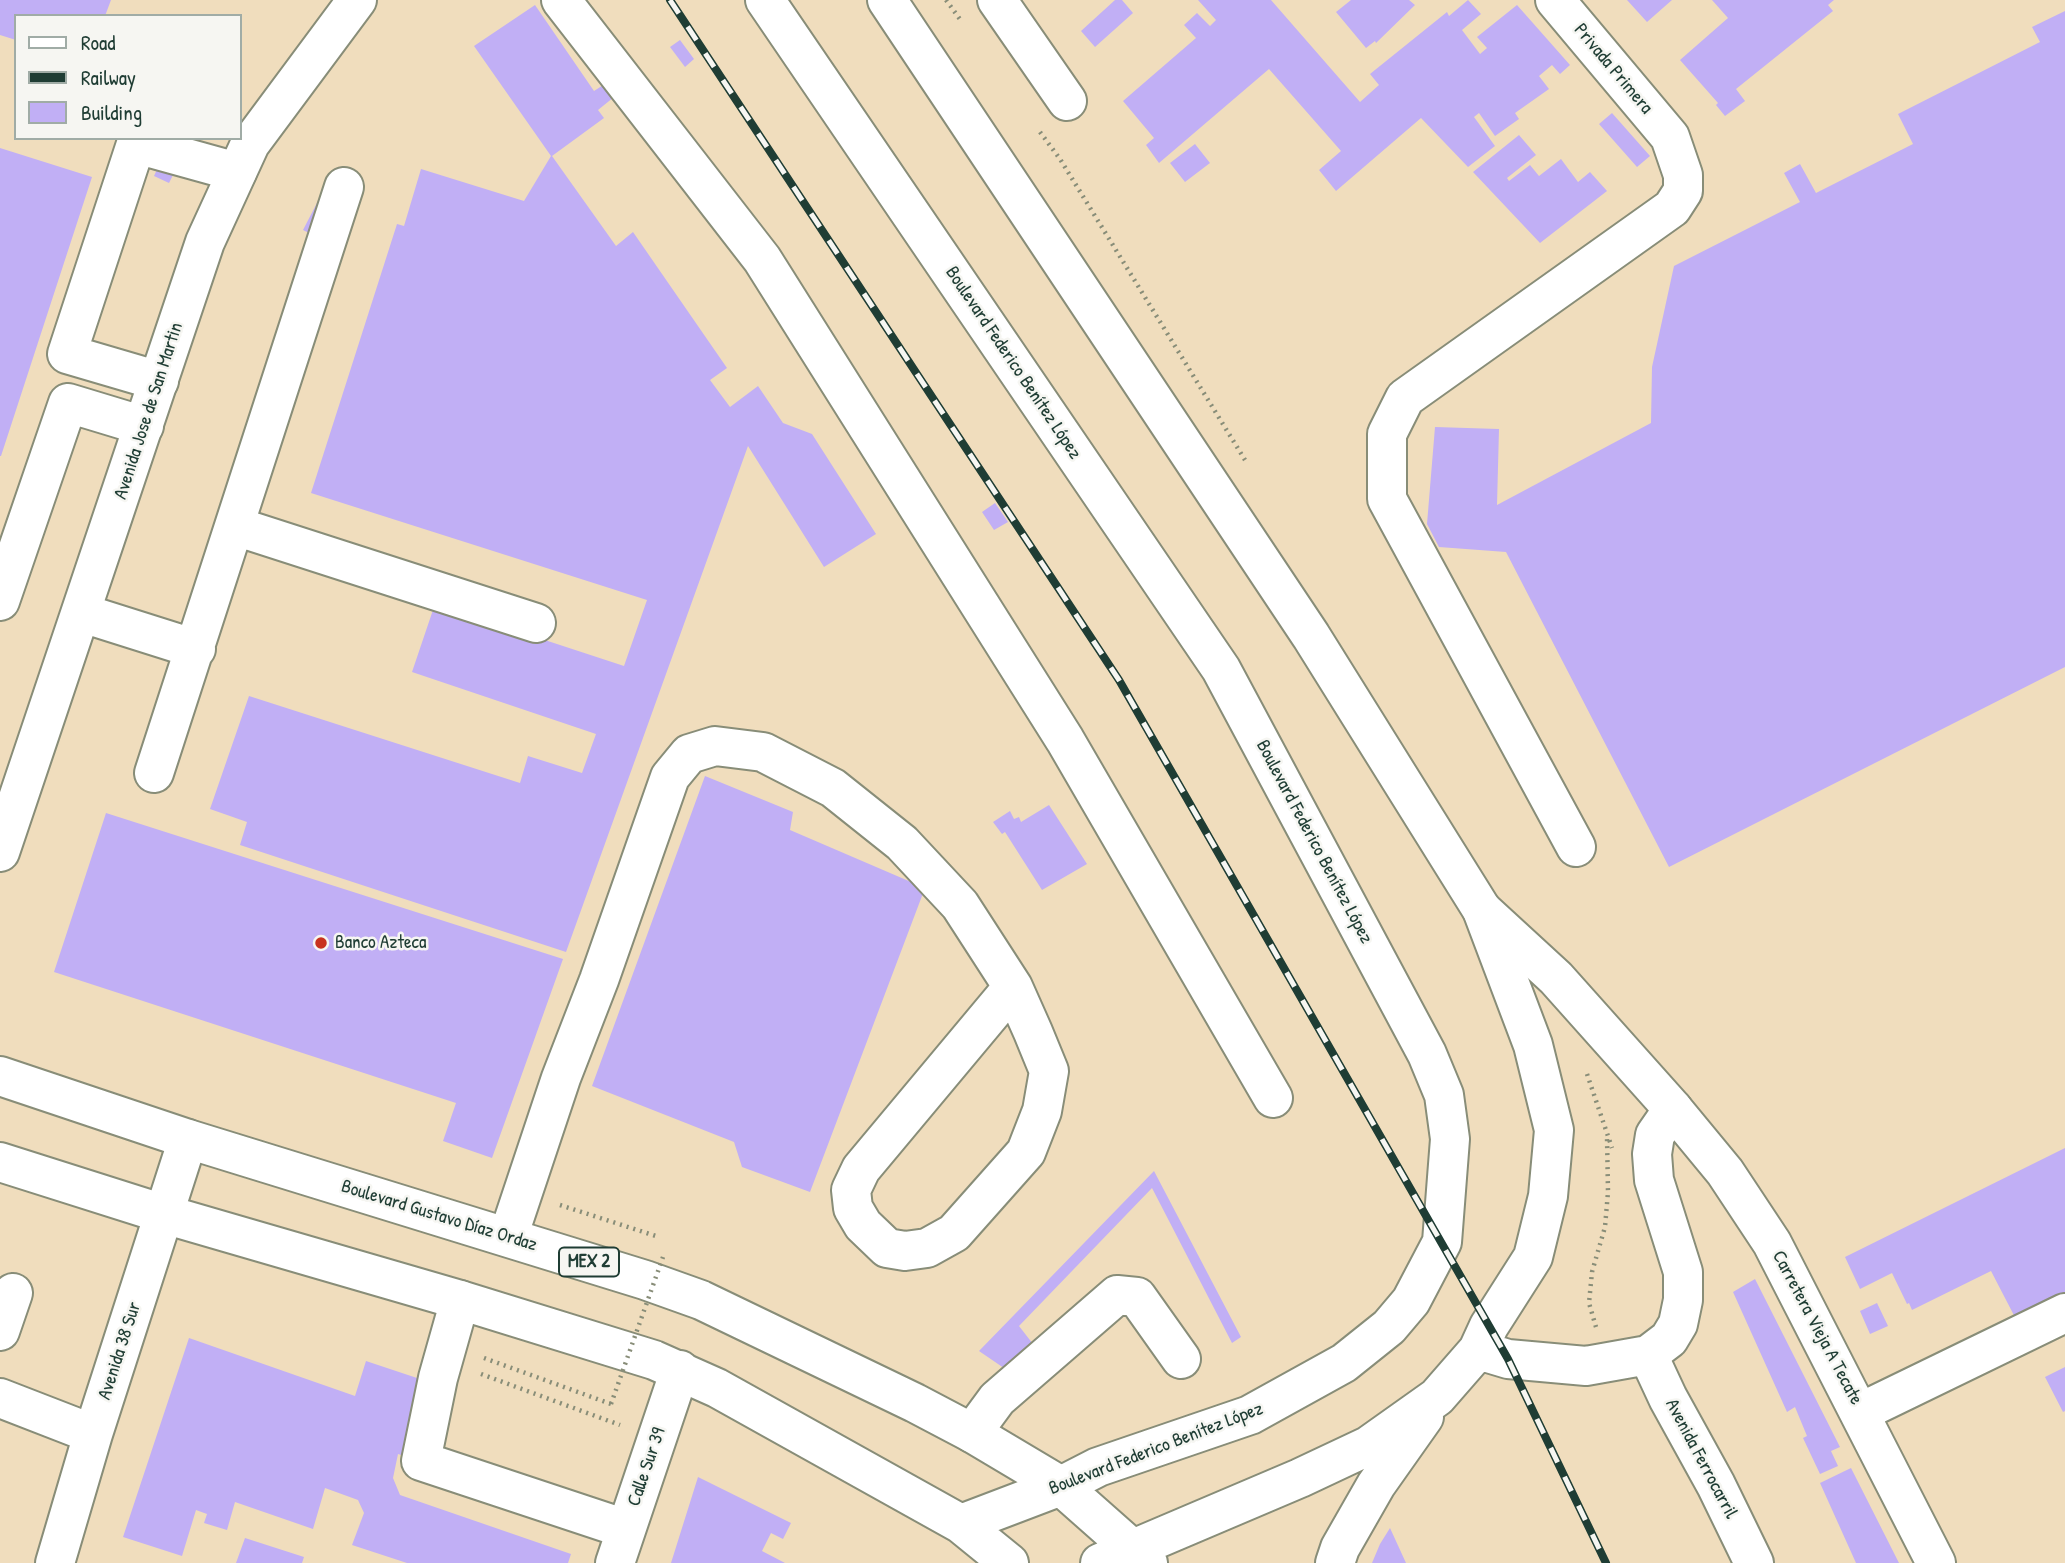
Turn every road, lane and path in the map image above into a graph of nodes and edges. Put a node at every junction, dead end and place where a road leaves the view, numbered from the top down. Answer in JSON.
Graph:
{"nodes":[{"id":1,"x":561,"y":0,"type":"edge"},
{"id":2,"x":765,"y":0,"type":"edge"},
{"id":3,"x":887,"y":0,"type":"edge"},
{"id":4,"x":997,"y":0,"type":"edge"},
{"id":5,"x":1555,"y":0,"type":"edge"},
{"id":6,"x":352,"y":2,"type":"edge"},
{"id":7,"x":1067,"y":101,"type":"dead end"},
{"id":8,"x":127,"y":141,"type":"edge"},
{"id":9,"x":237,"y":172,"type":"junction"},
{"id":10,"x":344,"y":187,"type":"dead end"},
{"id":11,"x":159,"y":381,"type":"junction"},
{"id":12,"x":144,"y":426,"type":"junction"},
{"id":13,"x":235,"y":526,"type":"junction"},
{"id":14,"x":0,"y":601,"type":"edge"},
{"id":15,"x":82,"y":613,"type":"junction"},
{"id":16,"x":536,"y":623,"type":"dead end"},
{"id":17,"x":196,"y":649,"type":"junction"},
{"id":18,"x":154,"y":774,"type":"dead end"},
{"id":19,"x":2,"y":839,"type":"edge"},
{"id":20,"x":1576,"y":847,"type":"dead end"},
{"id":21,"x":1482,"y":910,"type":"junction"},
{"id":22,"x":1013,"y":987,"type":"junction"},
{"id":23,"x":0,"y":1076,"type":"edge"},
{"id":24,"x":1273,"y":1098,"type":"dead end"},
{"id":25,"x":1673,"y":1108,"type":"junction"},
{"id":26,"x":1607,"y":1137,"type":"dead end"},
{"id":27,"x":188,"y":1139,"type":"junction"},
{"id":28,"x":0,"y":1162,"type":"edge"},
{"id":29,"x":164,"y":1214,"type":"junction"},
{"id":30,"x":508,"y":1237,"type":"junction"},
{"id":31,"x":663,"y":1258,"type":"dead end"},
{"id":32,"x":13,"y":1293,"type":"dead end"},
{"id":33,"x":460,"y":1300,"type":"junction"},
{"id":34,"x":2065,"y":1313,"type":"edge"},
{"id":35,"x":0,"y":1331,"type":"edge"},
{"id":36,"x":1603,"y":1333,"type":"dead end"},
{"id":37,"x":1478,"y":1350,"type":"junction"},
{"id":38,"x":1648,"y":1355,"type":"junction"},
{"id":39,"x":1181,"y":1359,"type":"dead end"},
{"id":40,"x":680,"y":1370,"type":"junction"},
{"id":41,"x":1437,"y":1397,"type":"junction"},
{"id":42,"x":0,"y":1398,"type":"edge"},
{"id":43,"x":1861,"y":1412,"type":"junction"},
{"id":44,"x":972,"y":1433,"type":"junction"},
{"id":45,"x":93,"y":1434,"type":"junction"},
{"id":46,"x":657,"y":1438,"type":"junction"},
{"id":47,"x":1061,"y":1486,"type":"junction"},
{"id":48,"x":961,"y":1524,"type":"junction"},
{"id":49,"x":620,"y":1546,"type":"edge"},
{"id":50,"x":1127,"y":1558,"type":"edge"},
{"id":51,"x":55,"y":1563,"type":"edge"},
{"id":52,"x":1009,"y":1563,"type":"edge"},
{"id":53,"x":1335,"y":1563,"type":"edge"},
{"id":54,"x":1754,"y":1563,"type":"edge"},
{"id":55,"x":1937,"y":1563,"type":"edge"}],
"edges":[{"from":1,"to":24,"type":"main road"},
{"from":2,"to":47,"type":"main road","name":"Boulevard Federico Benítez López"},
{"from":3,"to":21,"type":"main road"},
{"from":4,"to":7,"type":"main road"},
{"from":5,"to":20,"type":"main road","name":"Privada Primera"},
{"from":6,"to":9,"type":"main road","name":"Avenida Jose de San Martin"},
{"from":8,"to":9,"type":"main road"},
{"from":8,"to":11,"type":"main road"},
{"from":9,"to":11,"type":"main road","name":"Avenida Jose de San Martin"},
{"from":10,"to":13,"type":"main road"},
{"from":11,"to":12,"type":"main road","name":"Avenida Jose de San Martin"},
{"from":12,"to":14,"type":"main road"},
{"from":12,"to":15,"type":"main road","name":"Avenida Jose de San Martin"},
{"from":13,"to":16,"type":"main road"},
{"from":13,"to":17,"type":"main road"},
{"from":15,"to":17,"type":"main road"},
{"from":15,"to":19,"type":"main road","name":"Avenida Jose de San Martin"},
{"from":17,"to":18,"type":"main road"},
{"from":21,"to":25,"type":"main road","name":"Carretera Vieja A Tecate"},
{"from":21,"to":37,"type":"main road"},
{"from":22,"to":22,"type":"main road"},
{"from":22,"to":30,"type":"main road"},
{"from":23,"to":27,"type":"main road","name":"Boulevard Gustavo Díaz Ordaz","number":"MEX 2"},
{"from":25,"to":38,"type":"main road"},
{"from":25,"to":43,"type":"main road","name":"Carretera Vieja A Tecate"},
{"from":26,"to":36,"type":"path"},
{"from":27,"to":29,"type":"main road","name":"Avenida 38 Sur"},
{"from":27,"to":30,"type":"main road","name":"Boulevard Gustavo Díaz Ordaz","number":"MEX 2"},
{"from":28,"to":29,"type":"main road"},
{"from":29,"to":33,"type":"main road"},
{"from":29,"to":45,"type":"main road","name":"Avenida 38 Sur"},
{"from":30,"to":44,"type":"main road","name":"Boulevard Gustavo Díaz Ordaz","number":"MEX 2"},
{"from":31,"to":46,"type":"path","bridge":true},
{"from":32,"to":35,"type":"main road"},
{"from":33,"to":40,"type":"main road"},
{"from":33,"to":49,"type":"main road"},
{"from":34,"to":43,"type":"main road"},
{"from":37,"to":38,"type":"main road"},
{"from":37,"to":41,"type":"main road"},
{"from":38,"to":54,"type":"main road","name":"Avenida Ferrocarril"},
{"from":39,"to":44,"type":"main road"},
{"from":40,"to":46,"type":"main road","name":"Calle Sur 39"},
{"from":40,"to":48,"type":"main road"},
{"from":41,"to":50,"type":"main road"},
{"from":41,"to":53,"type":"main road"},
{"from":42,"to":45,"type":"main road"},
{"from":43,"to":55,"type":"main road","name":"Carretera Vieja A Tecate"},
{"from":44,"to":47,"type":"main road","name":"Boulevard Gustavo Díaz Ordaz","number":"MEX 2"},
{"from":45,"to":51,"type":"main road","name":"Avenida 38 Sur"},
{"from":46,"to":49,"type":"main road","name":"Calle Sur 39"},
{"from":47,"to":48,"type":"main road","name":"Boulevard Federico Benítez López"},
{"from":47,"to":50,"type":"main road","name":"Boulevard Gustavo Díaz Ordaz","number":"MEX 2"},
{"from":48,"to":52,"type":"main road"}]}
